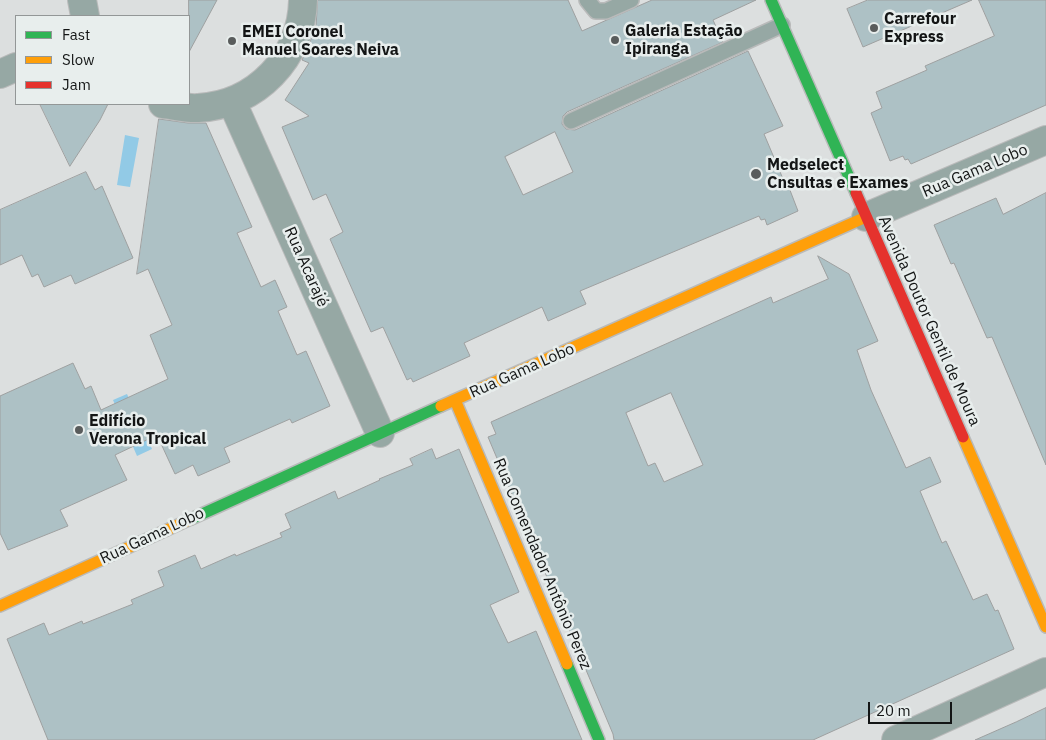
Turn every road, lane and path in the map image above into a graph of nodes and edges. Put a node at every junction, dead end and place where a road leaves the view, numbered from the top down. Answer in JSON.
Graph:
{"nodes":[{"id":1,"x":82,"y":0,"type":"edge"},
{"id":2,"x":303,"y":0,"type":"edge"},
{"id":3,"x":587,"y":0,"type":"edge"},
{"id":4,"x":631,"y":0,"type":"edge"},
{"id":5,"x":771,"y":0,"type":"edge"},
{"id":6,"x":85,"y":15,"type":"edge"},
{"id":7,"x":782,"y":25,"type":"junction"},
{"id":8,"x":15,"y":67,"type":"edge"},
{"id":9,"x":0,"y":74,"type":"edge"},
{"id":10,"x":232,"y":102,"type":"junction"},
{"id":11,"x":172,"y":105,"type":"edge"},
{"id":12,"x":571,"y":121,"type":"dead end"},
{"id":13,"x":1046,"y":140,"type":"edge"},
{"id":14,"x":866,"y":217,"type":"junction"},
{"id":15,"x":455,"y":400,"type":"junction"},
{"id":16,"x":380,"y":433,"type":"junction"},
{"id":17,"x":0,"y":606,"type":"edge"},
{"id":18,"x":1046,"y":627,"type":"edge"},
{"id":19,"x":1046,"y":672,"type":"edge"},
{"id":20,"x":599,"y":740,"type":"edge"},
{"id":21,"x":896,"y":740,"type":"edge"}],
"edges":[{"from":1,"to":6,"type":"street"},
{"from":2,"to":10,"type":"street"},
{"from":3,"to":4,"type":"lane"},
{"from":5,"to":7,"type":"street","name":"Avenida Doutor Gentil de Moura"},
{"from":7,"to":12,"type":"lane"},
{"from":7,"to":14,"type":"street","name":"Avenida Doutor Gentil de Moura"},
{"from":8,"to":9,"type":"street"},
{"from":10,"to":11,"type":"street"},
{"from":10,"to":16,"type":"street","name":"Rua Acarajé"},
{"from":13,"to":14,"type":"street","name":"Rua Gama Lobo"},
{"from":14,"to":15,"type":"street","name":"Rua Gama Lobo"},
{"from":14,"to":18,"type":"street","name":"Avenida Doutor Gentil de Moura"},
{"from":15,"to":16,"type":"street","name":"Rua Gama Lobo"},
{"from":15,"to":20,"type":"street","name":"Rua Comendador Antônio Perez"},
{"from":16,"to":17,"type":"street","name":"Rua Gama Lobo"},
{"from":19,"to":21,"type":"street"}]}
